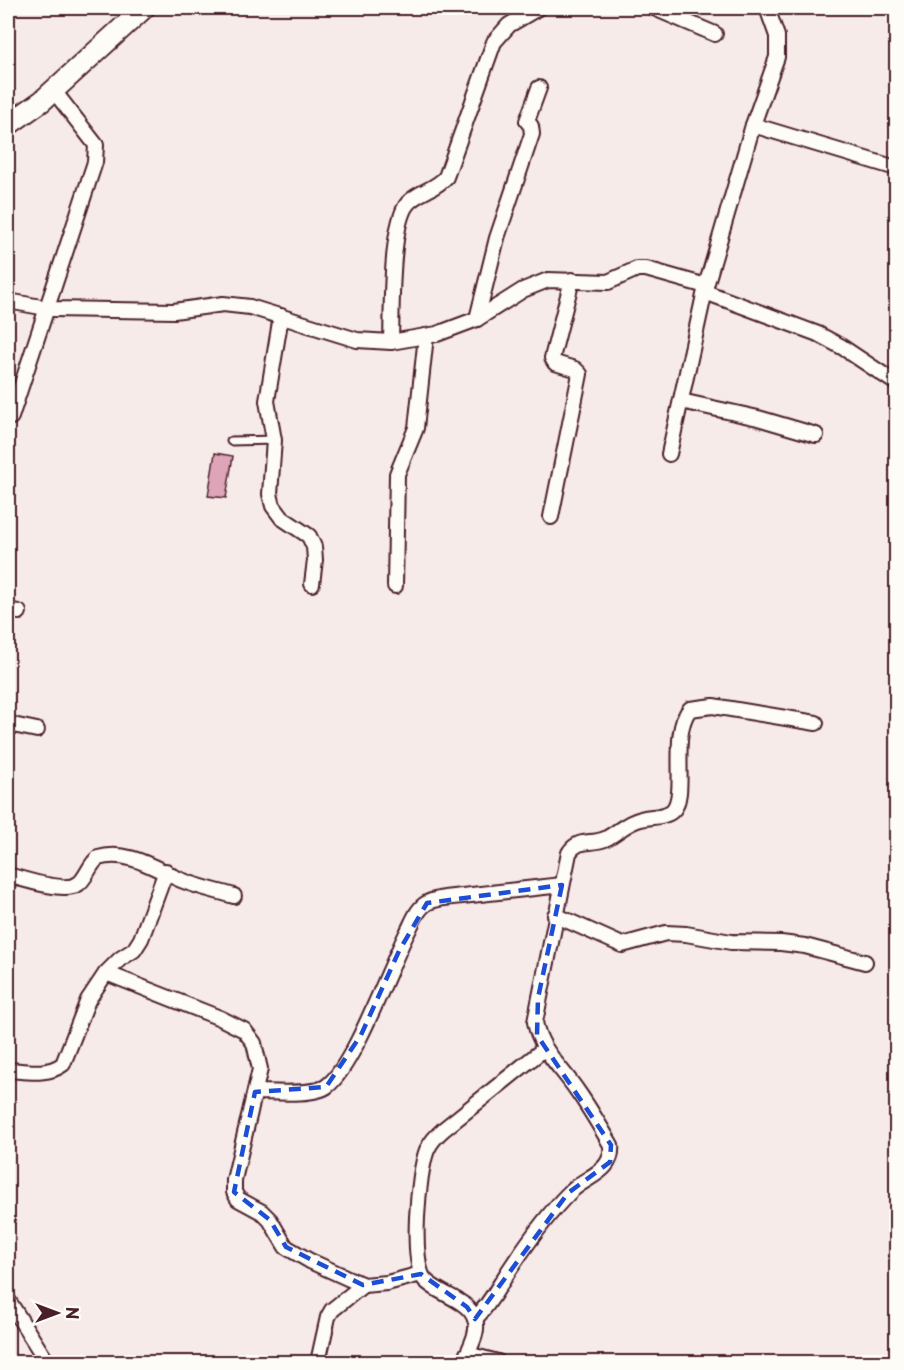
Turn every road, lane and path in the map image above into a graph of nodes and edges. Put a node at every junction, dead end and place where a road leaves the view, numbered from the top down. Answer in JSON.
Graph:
{"nodes":[{"id":1,"x":144,"y":8,"type":"edge"},
{"id":2,"x":538,"y":8,"type":"edge"},
{"id":3,"x":654,"y":8,"type":"edge"},
{"id":4,"x":767,"y":8,"type":"edge"},
{"id":5,"x":715,"y":34,"type":"dead end"},
{"id":6,"x":539,"y":88,"type":"dead end"},
{"id":7,"x":54,"y":91,"type":"junction"},
{"id":8,"x":8,"y":125,"type":"edge"},
{"id":9,"x":753,"y":125,"type":"junction"},
{"id":10,"x":897,"y":168,"type":"edge"},
{"id":11,"x":572,"y":280,"type":"junction"},
{"id":12,"x":705,"y":289,"type":"junction"},
{"id":13,"x":8,"y":301,"type":"edge"},
{"id":14,"x":46,"y":308,"type":"junction"},
{"id":15,"x":281,"y":316,"type":"junction"},
{"id":16,"x":477,"y":319,"type":"junction"},
{"id":17,"x":426,"y":336,"type":"junction"},
{"id":18,"x":391,"y":342,"type":"junction"},
{"id":19,"x":897,"y":383,"type":"edge"},
{"id":20,"x":681,"y":401,"type":"junction"},
{"id":21,"x":11,"y":417,"type":"dead end"},
{"id":22,"x":816,"y":435,"type":"dead end"},
{"id":23,"x":274,"y":440,"type":"junction"},
{"id":24,"x":231,"y":441,"type":"dead end"},
{"id":25,"x":669,"y":454,"type":"dead end"},
{"id":26,"x":551,"y":517,"type":"dead end"},
{"id":27,"x":312,"y":584,"type":"dead end"},
{"id":28,"x":395,"y":586,"type":"dead end"},
{"id":29,"x":816,"y":723,"type":"dead end"},
{"id":30,"x":8,"y":724,"type":"edge"},
{"id":31,"x":37,"y":730,"type":"dead end"},
{"id":32,"x":166,"y":871,"type":"junction"},
{"id":33,"x":8,"y":875,"type":"edge"},
{"id":34,"x":562,"y":885,"type":"junction"},
{"id":35,"x":234,"y":896,"type":"dead end"},
{"id":36,"x":555,"y":915,"type":"junction"},
{"id":37,"x":865,"y":962,"type":"dead end"},
{"id":38,"x":106,"y":973,"type":"junction"},
{"id":39,"x":544,"y":1049,"type":"junction"},
{"id":40,"x":8,"y":1070,"type":"edge"},
{"id":41,"x":255,"y":1092,"type":"junction"},
{"id":42,"x":421,"y":1274,"type":"junction"},
{"id":43,"x":363,"y":1285,"type":"junction"},
{"id":44,"x":8,"y":1300,"type":"edge"},
{"id":45,"x":475,"y":1319,"type":"junction"},
{"id":46,"x":465,"y":1358,"type":"edge"},
{"id":47,"x":47,"y":1362,"type":"edge"},
{"id":48,"x":318,"y":1362,"type":"edge"},
{"id":49,"x":498,"y":1362,"type":"edge"}],
"edges":[{"from":1,"to":7,"type":"main road"},
{"from":2,"to":18,"type":"street"},
{"from":3,"to":5,"type":"street"},
{"from":4,"to":9,"type":"street"},
{"from":6,"to":16,"type":"street"},
{"from":7,"to":8,"type":"main road"},
{"from":7,"to":14,"type":"street"},
{"from":9,"to":10,"type":"street"},
{"from":9,"to":12,"type":"street"},
{"from":11,"to":12,"type":"street"},
{"from":11,"to":16,"type":"street"},
{"from":11,"to":26,"type":"street"},
{"from":12,"to":19,"type":"street"},
{"from":12,"to":20,"type":"street"},
{"from":13,"to":14,"type":"street"},
{"from":14,"to":15,"type":"street"},
{"from":14,"to":21,"type":"street"},
{"from":15,"to":18,"type":"street"},
{"from":15,"to":23,"type":"street"},
{"from":16,"to":17,"type":"street"},
{"from":17,"to":18,"type":"street"},
{"from":17,"to":28,"type":"street"},
{"from":20,"to":22,"type":"street"},
{"from":20,"to":25,"type":"street"},
{"from":23,"to":24,"type":"lane"},
{"from":23,"to":27,"type":"street"},
{"from":29,"to":34,"type":"street"},
{"from":30,"to":31,"type":"street"},
{"from":32,"to":33,"type":"street"},
{"from":32,"to":35,"type":"street"},
{"from":32,"to":38,"type":"street"},
{"from":34,"to":36,"type":"street"},
{"from":34,"to":41,"type":"street"},
{"from":36,"to":37,"type":"street"},
{"from":36,"to":39,"type":"street"},
{"from":38,"to":40,"type":"street"},
{"from":38,"to":41,"type":"street"},
{"from":39,"to":42,"type":"street"},
{"from":39,"to":45,"type":"street"},
{"from":41,"to":43,"type":"street"},
{"from":42,"to":43,"type":"street"},
{"from":42,"to":45,"type":"street"},
{"from":43,"to":48,"type":"street"},
{"from":44,"to":47,"type":"street"},
{"from":45,"to":46,"type":"street"},
{"from":46,"to":49,"type":"street"}]}
